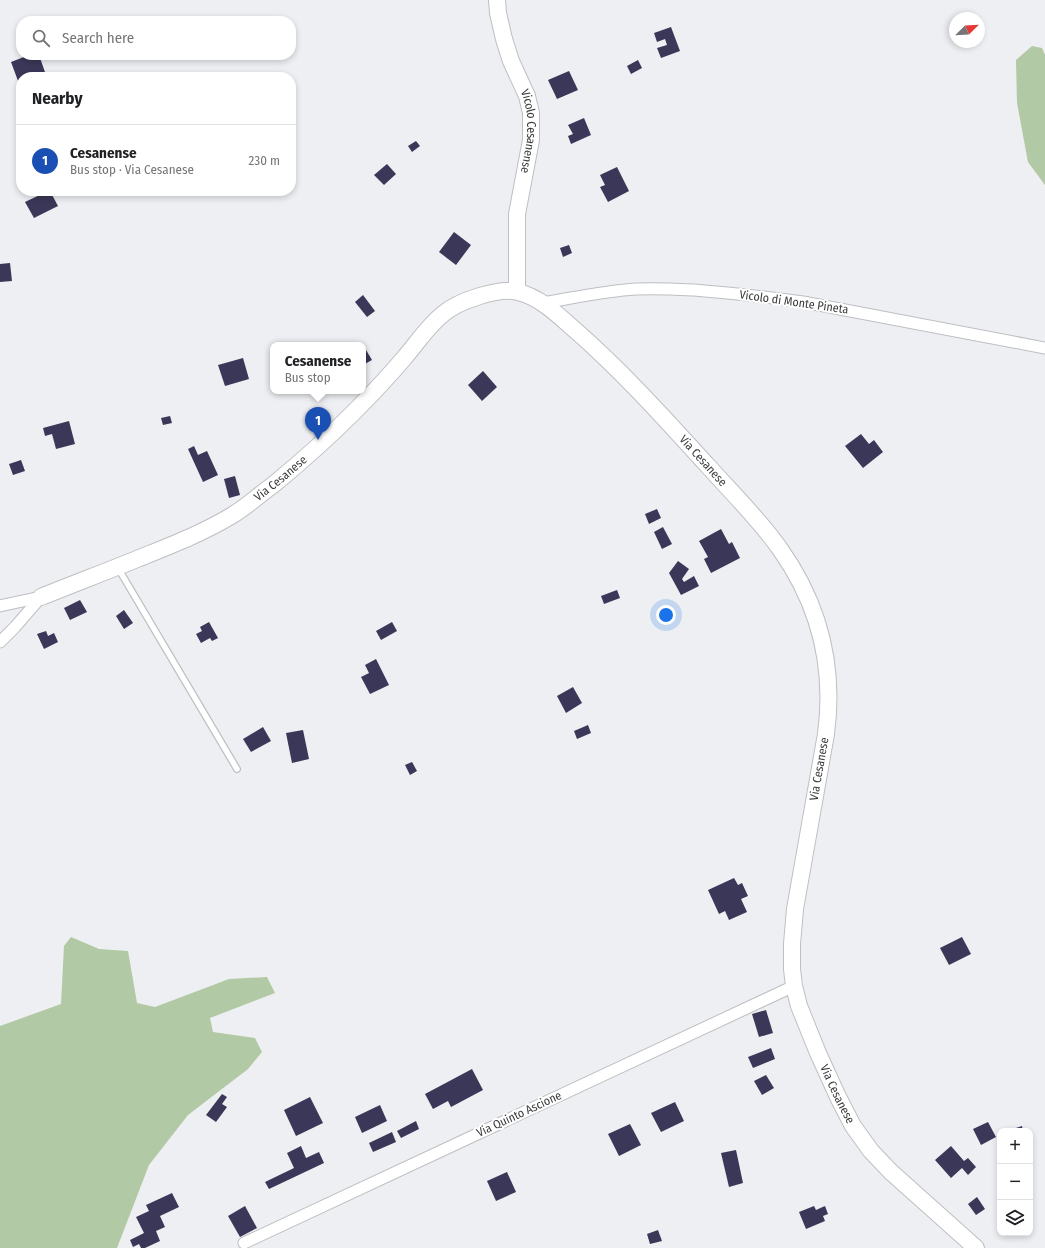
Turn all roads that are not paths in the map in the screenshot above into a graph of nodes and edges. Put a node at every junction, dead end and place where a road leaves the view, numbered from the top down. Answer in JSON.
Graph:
{"nodes":[{"id":1,"x":497,"y":0,"type":"edge"},
{"id":2,"x":517,"y":292,"type":"junction"},
{"id":3,"x":542,"y":304,"type":"junction"},
{"id":4,"x":1045,"y":348,"type":"edge"},
{"id":5,"x":118,"y":566,"type":"junction"},
{"id":6,"x":41,"y":597,"type":"junction"},
{"id":7,"x":0,"y":606,"type":"edge"},
{"id":8,"x":0,"y":642,"type":"edge"},
{"id":9,"x":238,"y":769,"type":"dead end"},
{"id":10,"x":794,"y":986,"type":"junction"},
{"id":11,"x":244,"y":1243,"type":"dead end"},
{"id":12,"x":976,"y":1248,"type":"edge"}],
"edges":[{"from":1,"to":2,"type":"street","name":"Vicolo Cesanense"},
{"from":2,"to":3,"type":"street","name":"Via Cesanese"},
{"from":2,"to":5,"type":"street","name":"Via Cesanese"},
{"from":3,"to":4,"type":"street","name":"Vicolo di Monte Pineta"},
{"from":3,"to":10,"type":"street","name":"Via Cesanese"},
{"from":5,"to":6,"type":"street","name":"Via Cesanese"},
{"from":5,"to":9,"type":"lane"},
{"from":6,"to":7,"type":"street"},
{"from":6,"to":8,"type":"street","name":"Via Cesanese"},
{"from":10,"to":11,"type":"street","name":"Via Quinto Ascione"},
{"from":10,"to":12,"type":"street","name":"Via Cesanese"}]}
